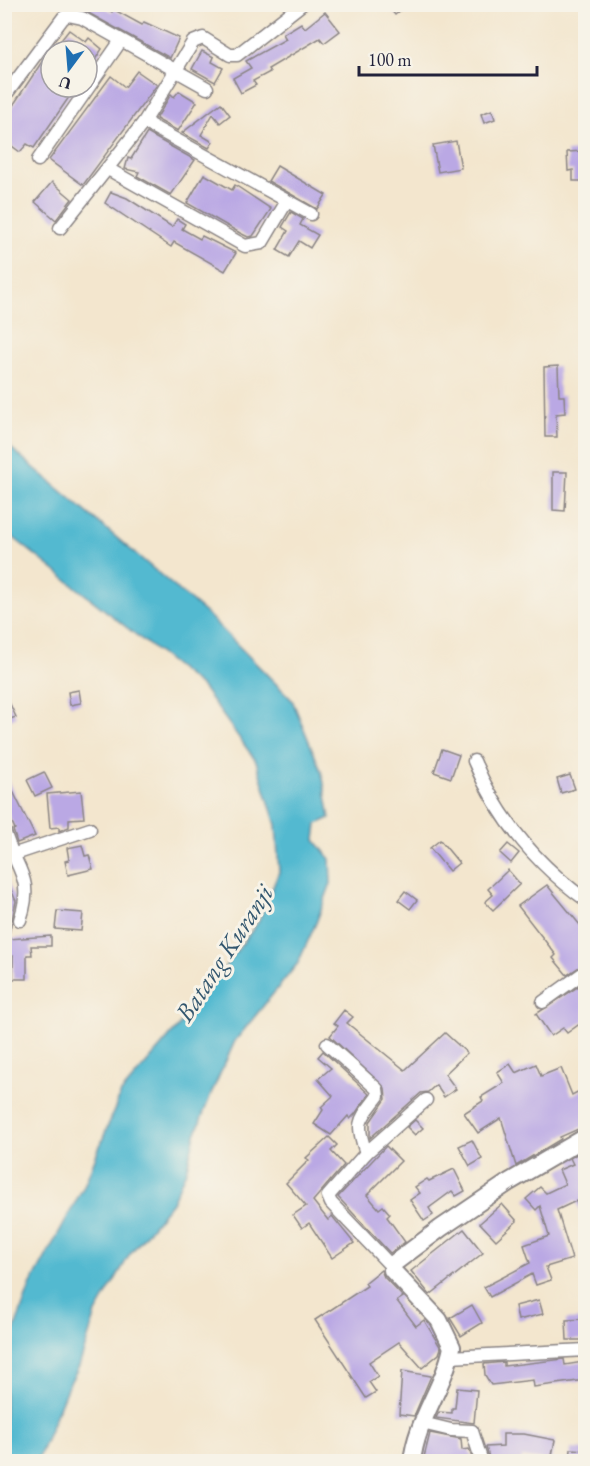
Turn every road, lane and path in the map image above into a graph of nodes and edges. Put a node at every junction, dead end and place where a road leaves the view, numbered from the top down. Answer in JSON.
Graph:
{"nodes":[{"id":1,"x":302,"y":4,"type":"edge"},
{"id":2,"x":120,"y":42,"type":"junction"},
{"id":3,"x":174,"y":70,"type":"junction"},
{"id":4,"x":207,"y":88,"type":"dead end"},
{"id":5,"x":4,"y":97,"type":"edge"},
{"id":6,"x":144,"y":122,"type":"junction"},
{"id":7,"x":38,"y":159,"type":"dead end"},
{"id":8,"x":108,"y":169,"type":"junction"},
{"id":9,"x":287,"y":201,"type":"junction"},
{"id":10,"x":311,"y":214,"type":"dead end"},
{"id":11,"x":60,"y":228,"type":"dead end"},
{"id":12,"x":474,"y":762,"type":"dead end"},
{"id":13,"x":90,"y":829,"type":"dead end"},
{"id":14,"x":4,"y":830,"type":"edge"},
{"id":15,"x":8,"y":855,"type":"edge"},
{"id":16,"x":585,"y":900,"type":"edge"},
{"id":17,"x":20,"y":920,"type":"dead end"},
{"id":18,"x":585,"y":971,"type":"edge"},
{"id":19,"x":543,"y":1002,"type":"dead end"},
{"id":20,"x":327,"y":1044,"type":"dead end"},
{"id":21,"x":426,"y":1100,"type":"dead end"},
{"id":22,"x":585,"y":1137,"type":"edge"},
{"id":23,"x":366,"y":1153,"type":"junction"},
{"id":24,"x":393,"y":1270,"type":"junction"},
{"id":25,"x":585,"y":1350,"type":"edge"},
{"id":26,"x":450,"y":1357,"type":"junction"},
{"id":27,"x":422,"y":1423,"type":"junction"},
{"id":28,"x":412,"y":1461,"type":"edge"},
{"id":29,"x":482,"y":1461,"type":"edge"}],
"edges":[{"from":1,"to":3,"type":"street"},
{"from":2,"to":3,"type":"street"},
{"from":2,"to":5,"type":"street"},
{"from":2,"to":7,"type":"street"},
{"from":3,"to":4,"type":"street"},
{"from":3,"to":6,"type":"street"},
{"from":6,"to":8,"type":"street"},
{"from":6,"to":9,"type":"street"},
{"from":8,"to":9,"type":"street"},
{"from":8,"to":11,"type":"street"},
{"from":9,"to":10,"type":"street"},
{"from":12,"to":16,"type":"street"},
{"from":13,"to":15,"type":"street"},
{"from":14,"to":15,"type":"street"},
{"from":15,"to":17,"type":"street"},
{"from":18,"to":19,"type":"street"},
{"from":20,"to":23,"type":"street"},
{"from":21,"to":23,"type":"street"},
{"from":22,"to":24,"type":"street"},
{"from":23,"to":24,"type":"street"},
{"from":24,"to":26,"type":"street"},
{"from":25,"to":26,"type":"street"},
{"from":26,"to":27,"type":"street"},
{"from":27,"to":28,"type":"street"},
{"from":27,"to":29,"type":"street"}]}
